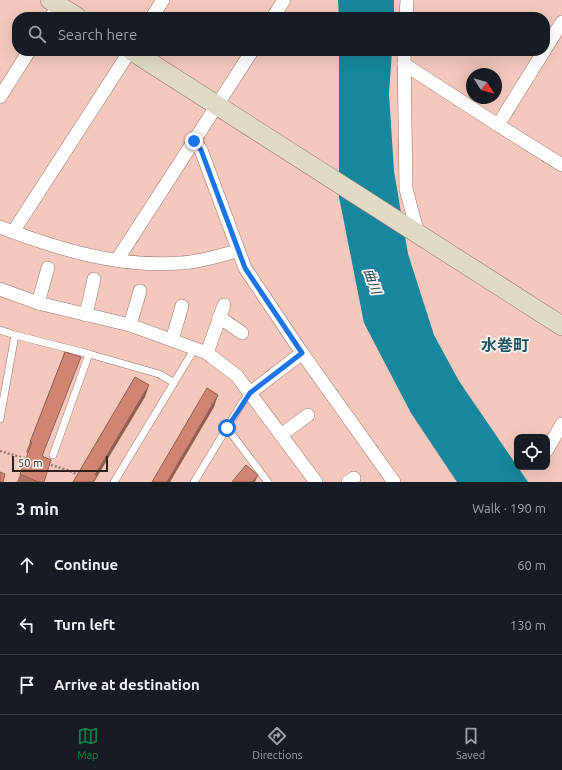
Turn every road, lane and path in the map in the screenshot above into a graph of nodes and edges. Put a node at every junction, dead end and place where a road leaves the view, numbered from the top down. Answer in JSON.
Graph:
{"nodes":[{"id":1,"x":163,"y":0,"type":"edge"},
{"id":2,"x":284,"y":0,"type":"edge"},
{"id":3,"x":407,"y":0,"type":"edge"},
{"id":4,"x":53,"y":8,"type":"edge"},
{"id":5,"x":64,"y":12,"type":"edge"},
{"id":6,"x":155,"y":12,"type":"edge"},
{"id":7,"x":277,"y":12,"type":"edge"},
{"id":8,"x":406,"y":12,"type":"edge"},
{"id":9,"x":562,"y":22,"type":"edge"},
{"id":10,"x":550,"y":42,"type":"edge"},
{"id":11,"x":26,"y":56,"type":"edge"},
{"id":12,"x":128,"y":56,"type":"edge"},
{"id":13,"x":139,"y":56,"type":"edge"},
{"id":14,"x":249,"y":56,"type":"edge"},
{"id":15,"x":404,"y":56,"type":"edge"},
{"id":16,"x":541,"y":56,"type":"edge"},
{"id":17,"x":404,"y":64,"type":"junction"},
{"id":18,"x":0,"y":97,"type":"edge"},
{"id":19,"x":217,"y":105,"type":"junction"},
{"id":20,"x":498,"y":125,"type":"junction"},
{"id":21,"x":194,"y":141,"type":"junction"},
{"id":22,"x":562,"y":165,"type":"edge"},
{"id":23,"x":0,"y":227,"type":"edge"},
{"id":24,"x":413,"y":231,"type":"junction"},
{"id":25,"x":13,"y":232,"type":"junction"},
{"id":26,"x":238,"y":251,"type":"junction"},
{"id":27,"x":117,"y":260,"type":"junction"},
{"id":28,"x":48,"y":268,"type":"dead end"},
{"id":29,"x":94,"y":279,"type":"dead end"},
{"id":30,"x":0,"y":289,"type":"edge"},
{"id":31,"x":140,"y":291,"type":"dead end"},
{"id":32,"x":38,"y":303,"type":"junction"},
{"id":33,"x":224,"y":304,"type":"dead end"},
{"id":34,"x":182,"y":306,"type":"dead end"},
{"id":35,"x":86,"y":315,"type":"junction"},
{"id":36,"x":219,"y":317,"type":"junction"},
{"id":37,"x":130,"y":325,"type":"junction"},
{"id":38,"x":562,"y":326,"type":"edge"},
{"id":39,"x":0,"y":330,"type":"edge"},
{"id":40,"x":242,"y":333,"type":"dead end"},
{"id":41,"x":15,"y":335,"type":"junction"},
{"id":42,"x":172,"y":340,"type":"junction"},
{"id":43,"x":201,"y":351,"type":"junction"},
{"id":44,"x":302,"y":353,"type":"junction"},
{"id":45,"x":90,"y":354,"type":"junction"},
{"id":46,"x":173,"y":382,"type":"junction"},
{"id":47,"x":250,"y":393,"type":"junction"},
{"id":48,"x":308,"y":415,"type":"dead end"},
{"id":49,"x":0,"y":419,"type":"edge"},
{"id":50,"x":562,"y":424,"type":"edge"},
{"id":51,"x":227,"y":428,"type":"junction"},
{"id":52,"x":281,"y":435,"type":"junction"},
{"id":53,"x":550,"y":445,"type":"edge"},
{"id":54,"x":0,"y":451,"type":"edge"},
{"id":55,"x":53,"y":455,"type":"dead end"},
{"id":56,"x":28,"y":459,"type":"edge"},
{"id":57,"x":49,"y":465,"type":"edge"},
{"id":58,"x":84,"y":478,"type":"edge"},
{"id":59,"x":114,"y":482,"type":"edge"},
{"id":60,"x":194,"y":482,"type":"edge"},
{"id":61,"x":268,"y":482,"type":"edge"},
{"id":62,"x":316,"y":482,"type":"edge"},
{"id":63,"x":394,"y":482,"type":"edge"}],
"edges":[{"from":1,"to":6,"type":"street"},
{"from":2,"to":7,"type":"street"},
{"from":3,"to":8,"type":"street"},
{"from":4,"to":5,"type":"street"},
{"from":9,"to":10,"type":"street"},
{"from":11,"to":18,"type":"street"},
{"from":12,"to":25,"type":"street"},
{"from":13,"to":19,"type":"street"},
{"from":14,"to":19,"type":"street"},
{"from":15,"to":17,"type":"street"},
{"from":16,"to":20,"type":"street"},
{"from":17,"to":20,"type":"street"},
{"from":17,"to":24,"type":"street"},
{"from":19,"to":21,"type":"street"},
{"from":19,"to":24,"type":"street"},
{"from":20,"to":22,"type":"street"},
{"from":21,"to":26,"type":"street"},
{"from":21,"to":27,"type":"street"},
{"from":23,"to":25,"type":"street"},
{"from":24,"to":38,"type":"street"},
{"from":25,"to":27,"type":"street"},
{"from":26,"to":27,"type":"street"},
{"from":26,"to":44,"type":"street"},
{"from":28,"to":32,"type":"street"},
{"from":29,"to":35,"type":"street"},
{"from":30,"to":32,"type":"street"},
{"from":31,"to":37,"type":"street"},
{"from":32,"to":35,"type":"street"},
{"from":33,"to":36,"type":"street"},
{"from":34,"to":42,"type":"street"},
{"from":35,"to":37,"type":"street"},
{"from":36,"to":40,"type":"street"},
{"from":36,"to":43,"type":"street"},
{"from":37,"to":42,"type":"street"},
{"from":39,"to":41,"type":"lane"},
{"from":41,"to":45,"type":"lane"},
{"from":41,"to":49,"type":"lane"},
{"from":42,"to":43,"type":"street"},
{"from":43,"to":46,"type":"lane"},
{"from":43,"to":47,"type":"street"},
{"from":44,"to":47,"type":"street"},
{"from":44,"to":63,"type":"street"},
{"from":45,"to":46,"type":"lane"},
{"from":45,"to":55,"type":"lane"},
{"from":46,"to":59,"type":"lane"},
{"from":47,"to":51,"type":"lane"},
{"from":47,"to":52,"type":"street"},
{"from":48,"to":52,"type":"street"},
{"from":50,"to":53,"type":"street"},
{"from":51,"to":60,"type":"lane"},
{"from":51,"to":61,"type":"lane"},
{"from":52,"to":62,"type":"street"},
{"from":54,"to":56,"type":"path"},
{"from":57,"to":58,"type":"path"}]}
